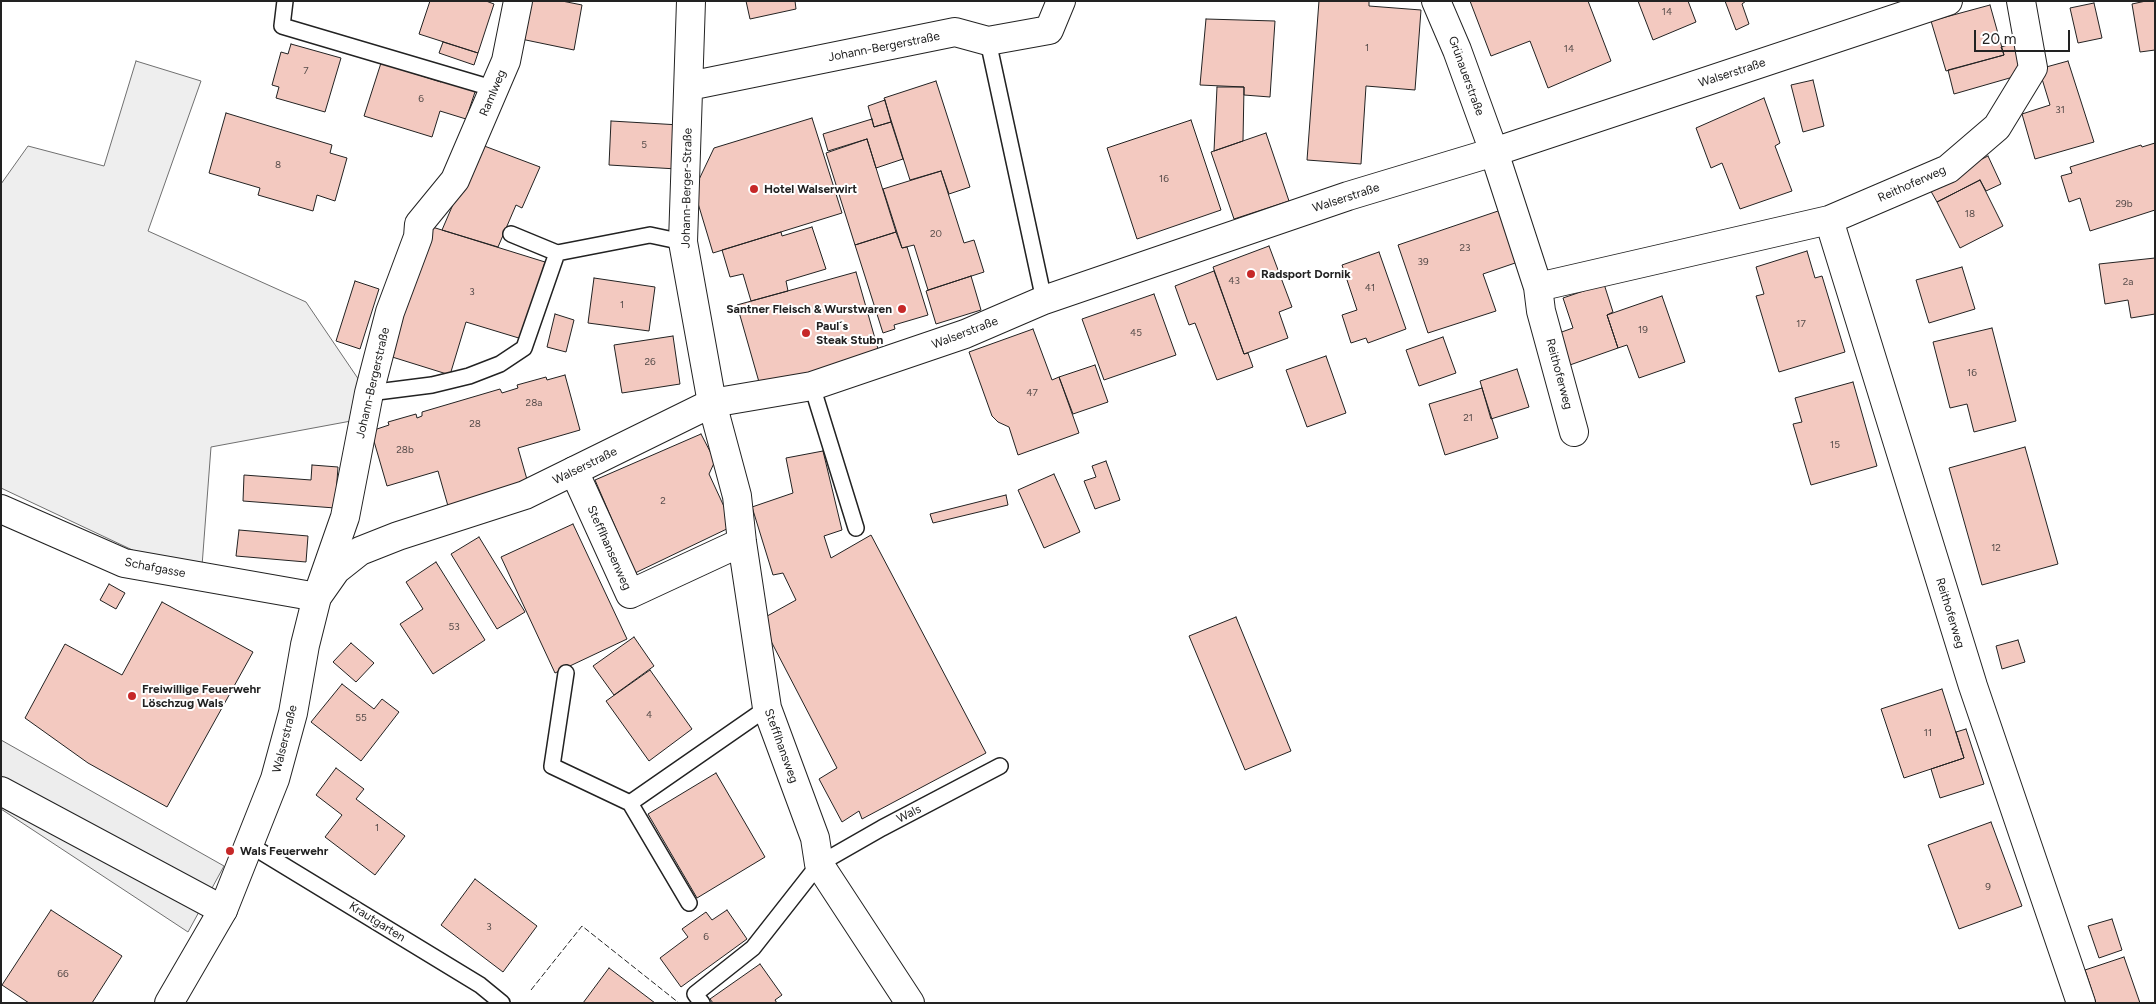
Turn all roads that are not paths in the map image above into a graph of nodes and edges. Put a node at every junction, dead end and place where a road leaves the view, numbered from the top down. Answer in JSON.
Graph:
{"nodes":[{"id":1,"x":285,"y":1,"type":"edge"},
{"id":2,"x":518,"y":1,"type":"edge"},
{"id":3,"x":691,"y":1,"type":"edge"},
{"id":4,"x":1061,"y":1,"type":"edge"},
{"id":5,"x":1436,"y":1,"type":"edge"},
{"id":6,"x":1948,"y":1,"type":"edge"},
{"id":7,"x":2021,"y":1,"type":"edge"},
{"id":8,"x":988,"y":41,"type":"junction"},
{"id":9,"x":689,"y":86,"type":"junction"},
{"id":10,"x":495,"y":89,"type":"junction"},
{"id":11,"x":1494,"y":152,"type":"junction"},
{"id":12,"x":455,"y":180,"type":"joint"},
{"id":13,"x":1829,"y":220,"type":"junction"},
{"id":14,"x":510,"y":234,"type":"dead end"},
{"id":15,"x":683,"y":242,"type":"junction"},
{"id":16,"x":557,"y":253,"type":"junction"},
{"id":17,"x":1538,"y":287,"type":"junction"},
{"id":18,"x":1044,"y":300,"type":"junction"},
{"id":19,"x":812,"y":386,"type":"junction"},
{"id":20,"x":369,"y":393,"type":"junction"},
{"id":21,"x":712,"y":404,"type":"junction"},
{"id":22,"x":1574,"y":432,"type":"dead end"},
{"id":23,"x":574,"y":471,"type":"junction"},
{"id":24,"x":1,"y":509,"type":"edge"},
{"id":25,"x":856,"y":528,"type":"dead end"},
{"id":26,"x":742,"y":542,"type":"junction"},
{"id":27,"x":317,"y":598,"type":"junction"},
{"id":28,"x":566,"y":673,"type":"dead end"},
{"id":29,"x":767,"y":708,"type":"junction"},
{"id":30,"x":1000,"y":766,"type":"dead end"},
{"id":31,"x":1,"y":791,"type":"edge"},
{"id":32,"x":630,"y":803,"type":"junction"},
{"id":33,"x":250,"y":845,"type":"junction"},
{"id":34,"x":819,"y":864,"type":"junction"},
{"id":35,"x":689,"y":902,"type":"dead end"},
{"id":36,"x":223,"y":910,"type":"junction"},
{"id":37,"x":170,"y":1003,"type":"edge"},
{"id":38,"x":502,"y":1003,"type":"edge"},
{"id":39,"x":702,"y":1003,"type":"edge"},
{"id":40,"x":910,"y":1003,"type":"edge"},
{"id":41,"x":2081,"y":1003,"type":"edge"}],
"edges":[{"from":1,"to":10,"type":"lane"},
{"from":2,"to":10,"type":"street","name":"Ramlweg"},
{"from":3,"to":9,"type":"street","name":"Johann-Berger-Straße"},
{"from":4,"to":8,"type":"street","name":"Johann-Bergerstraße"},
{"from":5,"to":11,"type":"street","name":"Grünauerstraße"},
{"from":6,"to":11,"type":"street","name":"Walserstraße"},
{"from":7,"to":13,"type":"street","name":"Reithoferweg"},
{"from":8,"to":9,"type":"street","name":"Johann-Bergerstraße"},
{"from":8,"to":18,"type":"lane"},
{"from":9,"to":15,"type":"street","name":"Johann-Berger-Straße"},
{"from":10,"to":12,"type":"street","name":"Ramlweg"},
{"from":11,"to":17,"type":"street","name":"Reithoferweg"},
{"from":11,"to":18,"type":"street","name":"Walserstraße"},
{"from":12,"to":20,"type":"street","name":"Johann-Bergerstraße"},
{"from":13,"to":17,"type":"street","name":"Reithoferweg"},
{"from":13,"to":41,"type":"street","name":"Reithoferweg"},
{"from":14,"to":16,"type":"lane"},
{"from":15,"to":16,"type":"lane"},
{"from":15,"to":21,"type":"street","name":"Johann-Berger-Straße"},
{"from":16,"to":20,"type":"lane"},
{"from":17,"to":22,"type":"street","name":"Reithoferweg"},
{"from":18,"to":19,"type":"street","name":"Walserstraße"},
{"from":19,"to":21,"type":"street","name":"Walserstraße"},
{"from":19,"to":25,"type":"lane"},
{"from":20,"to":27,"type":"street","name":"Johann-Bergerstraße"},
{"from":21,"to":23,"type":"street","name":"Walserstraße"},
{"from":21,"to":26,"type":"street","name":"Stefflhansweg"},
{"from":23,"to":26,"type":"street","name":"Stefflhansenweg"},
{"from":23,"to":27,"type":"street","name":"Walserstraße"},
{"from":24,"to":27,"type":"street","name":"Schafgasse"},
{"from":26,"to":29,"type":"street","name":"Stefflhansweg"},
{"from":27,"to":33,"type":"street","name":"Walserstraße"},
{"from":28,"to":32,"type":"lane"},
{"from":29,"to":32,"type":"lane"},
{"from":29,"to":34,"type":"street","name":"Stefflhansweg"},
{"from":30,"to":34,"type":"lane","name":"Wals"},
{"from":31,"to":36,"type":"street"},
{"from":32,"to":35,"type":"lane"},
{"from":33,"to":36,"type":"street","name":"Walserstraße"},
{"from":33,"to":38,"type":"lane","name":"Krautgarten"},
{"from":34,"to":39,"type":"lane"},
{"from":34,"to":40,"type":"street","name":"Stefflhansweg"},
{"from":36,"to":37,"type":"street","name":"Walserstraße"}]}
